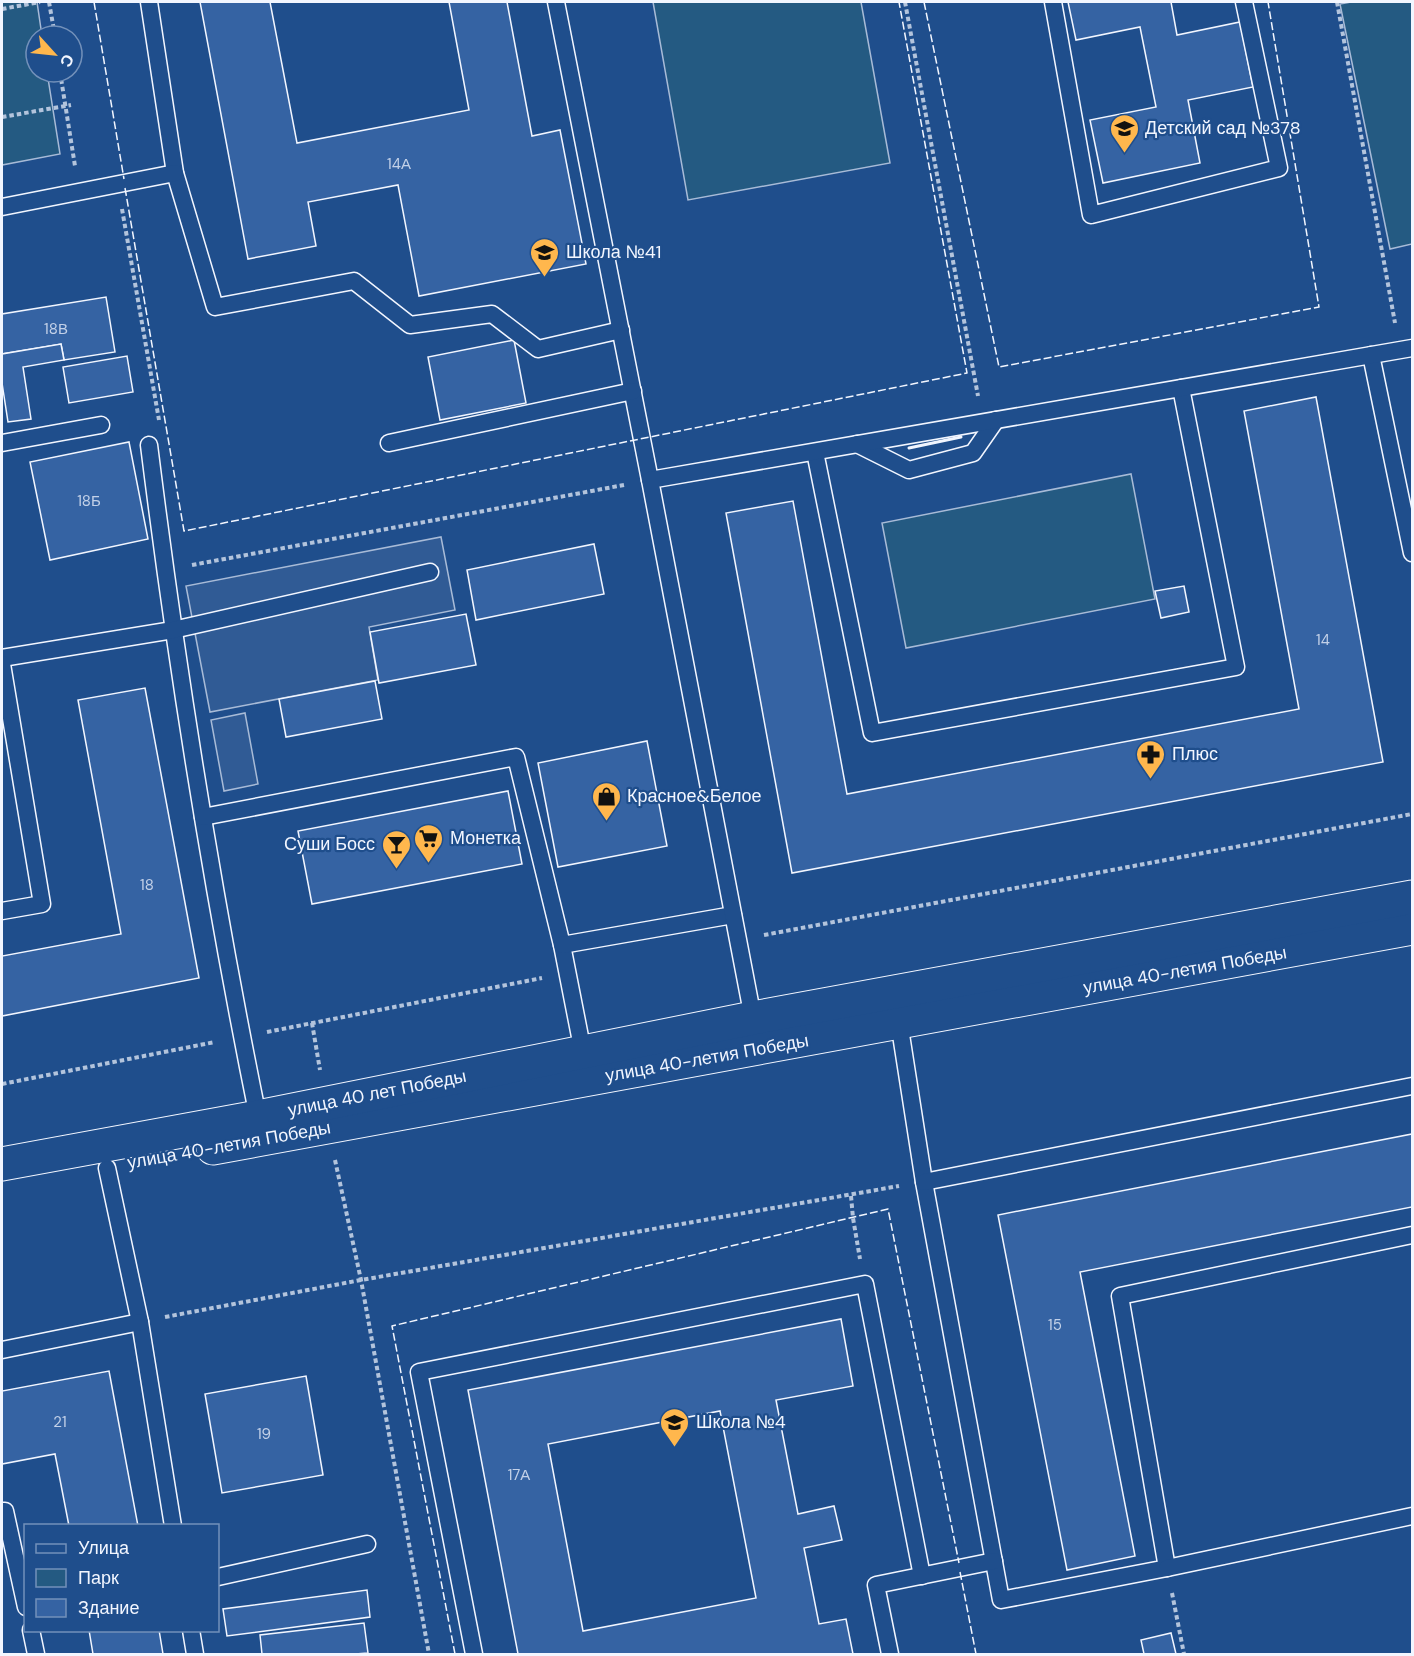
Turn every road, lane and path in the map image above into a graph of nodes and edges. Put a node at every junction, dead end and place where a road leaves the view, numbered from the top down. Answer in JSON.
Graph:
{"nodes":[{"id":1,"x":40,"y":2,"type":"edge"},
{"id":2,"x":50,"y":2,"type":"edge"},
{"id":3,"x":149,"y":2,"type":"edge"},
{"id":4,"x":556,"y":2,"type":"edge"},
{"id":5,"x":905,"y":2,"type":"edge"},
{"id":6,"x":1053,"y":2,"type":"edge"},
{"id":7,"x":1244,"y":2,"type":"edge"},
{"id":8,"x":1337,"y":2,"type":"edge"},
{"id":9,"x":2,"y":9,"type":"edge"},
{"id":10,"x":53,"y":24,"type":"edge"},
{"id":11,"x":62,"y":84,"type":"edge"},
{"id":12,"x":71,"y":105,"type":"dead end"},
{"id":13,"x":65,"y":106,"type":"junction"},
{"id":14,"x":2,"y":117,"type":"edge"},
{"id":15,"x":176,"y":173,"type":"junction"},
{"id":16,"x":118,"y":184,"type":"junction"},
{"id":17,"x":79,"y":192,"type":"junction"},
{"id":18,"x":2,"y":207,"type":"edge"},
{"id":19,"x":621,"y":330,"type":"junction"},
{"id":20,"x":1406,"y":349,"type":"edge"},
{"id":21,"x":1371,"y":355,"type":"junction"},
{"id":22,"x":1181,"y":388,"type":"junction"},
{"id":23,"x":633,"y":391,"type":"junction"},
{"id":24,"x":989,"y":421,"type":"junction"},
{"id":25,"x":101,"y":425,"type":"dead end"},
{"id":26,"x":160,"y":428,"type":"dead end"},
{"id":27,"x":2,"y":443,"type":"edge"},
{"id":28,"x":389,"y":443,"type":"dead end"},
{"id":29,"x":857,"y":444,"type":"junction"},
{"id":30,"x":149,"y":446,"type":"dead end"},
{"id":31,"x":815,"y":452,"type":"junction"},
{"id":32,"x":650,"y":480,"type":"junction"},
{"id":33,"x":1413,"y":553,"type":"edge"},
{"id":34,"x":165,"y":570,"type":"junction"},
{"id":35,"x":430,"y":572,"type":"dead end"},
{"id":36,"x":173,"y":630,"type":"junction"},
{"id":37,"x":2,"y":658,"type":"edge"},
{"id":38,"x":2,"y":664,"type":"edge"},
{"id":39,"x":203,"y":817,"type":"junction"},
{"id":40,"x":1413,"y":897,"type":"edge"},
{"id":41,"x":2,"y":911,"type":"edge"},
{"id":42,"x":733,"y":915,"type":"junction"},
{"id":43,"x":1413,"y":928,"type":"edge"},
{"id":44,"x":562,"y":945,"type":"junction"},
{"id":45,"x":896,"y":1007,"type":"junction"},
{"id":46,"x":753,"y":1018,"type":"junction"},
{"id":47,"x":312,"y":1023,"type":"dead end"},
{"id":48,"x":583,"y":1052,"type":"junction"},
{"id":49,"x":1413,"y":1086,"type":"edge"},
{"id":50,"x":326,"y":1115,"type":"junction"},
{"id":51,"x":260,"y":1128,"type":"junction"},
{"id":52,"x":2,"y":1164,"type":"edge"},
{"id":53,"x":107,"y":1168,"type":"junction"},
{"id":54,"x":924,"y":1182,"type":"junction"},
{"id":55,"x":2,"y":1187,"type":"edge"},
{"id":56,"x":851,"y":1196,"type":"junction"},
{"id":57,"x":1413,"y":1235,"type":"edge"},
{"id":58,"x":361,"y":1280,"type":"junction"},
{"id":59,"x":865,"y":1284,"type":"junction"},
{"id":60,"x":140,"y":1322,"type":"junction"},
{"id":61,"x":2,"y":1350,"type":"edge"},
{"id":62,"x":2,"y":1511,"type":"edge"},
{"id":63,"x":1413,"y":1516,"type":"edge"},
{"id":64,"x":173,"y":1524,"type":"edge"},
{"id":65,"x":368,"y":1544,"type":"dead end"},
{"id":66,"x":994,"y":1561,"type":"junction"},
{"id":67,"x":1167,"y":1568,"type":"junction"},
{"id":68,"x":922,"y":1576,"type":"junction"},
{"id":69,"x":219,"y":1577,"type":"edge"},
{"id":70,"x":24,"y":1598,"type":"edge"},
{"id":71,"x":31,"y":1632,"type":"edge"},
{"id":72,"x":191,"y":1632,"type":"edge"},
{"id":73,"x":36,"y":1654,"type":"edge"},
{"id":74,"x":195,"y":1654,"type":"edge"},
{"id":75,"x":429,"y":1654,"type":"edge"},
{"id":76,"x":474,"y":1654,"type":"edge"},
{"id":77,"x":890,"y":1654,"type":"edge"},
{"id":78,"x":1184,"y":1654,"type":"edge"}],
"edges":[{"from":1,"to":9,"type":"path"},
{"from":2,"to":10,"type":"path"},
{"from":3,"to":15,"type":"lane"},
{"from":4,"to":19,"type":"lane"},
{"from":5,"to":24,"type":"path"},
{"from":6,"to":7,"type":"lane"},
{"from":8,"to":20,"type":"path"},
{"from":11,"to":13,"type":"path"},
{"from":12,"to":13,"type":"path"},
{"from":13,"to":14,"type":"path"},
{"from":13,"to":17,"type":"path"},
{"from":15,"to":16,"type":"lane"},
{"from":15,"to":19,"type":"lane"},
{"from":16,"to":17,"type":"lane"},
{"from":16,"to":26,"type":"path"},
{"from":17,"to":18,"type":"lane"},
{"from":19,"to":23,"type":"lane"},
{"from":20,"to":21,"type":"lane"},
{"from":21,"to":22,"type":"lane"},
{"from":21,"to":33,"type":"lane"},
{"from":22,"to":24,"type":"lane"},
{"from":22,"to":31,"type":"lane"},
{"from":23,"to":28,"type":"lane"},
{"from":23,"to":32,"type":"lane"},
{"from":24,"to":29,"type":"lane"},
{"from":24,"to":29,"type":"lane"},
{"from":25,"to":27,"type":"lane"},
{"from":29,"to":31,"type":"lane"},
{"from":30,"to":34,"type":"lane"},
{"from":31,"to":32,"type":"lane"},
{"from":32,"to":34,"type":"path"},
{"from":32,"to":42,"type":"lane"},
{"from":34,"to":36,"type":"lane"},
{"from":35,"to":36,"type":"lane"},
{"from":36,"to":37,"type":"lane"},
{"from":36,"to":39,"type":"lane"},
{"from":38,"to":41,"type":"lane"},
{"from":39,"to":44,"type":"lane"},
{"from":39,"to":51,"type":"lane"},
{"from":40,"to":45,"type":"street","name":"улица 40-летия Победы"},
{"from":42,"to":44,"type":"lane"},
{"from":42,"to":46,"type":"lane"},
{"from":43,"to":45,"type":"street","name":"улица 40-летия Победы"},
{"from":44,"to":48,"type":"lane"},
{"from":45,"to":46,"type":"street","name":"улица 40-летия Победы"},
{"from":45,"to":50,"type":"street","name":"улица 40-летия Победы"},
{"from":45,"to":54,"type":"lane"},
{"from":46,"to":48,"type":"street","name":"улица 40 лет Победы"},
{"from":47,"to":50,"type":"path"},
{"from":48,"to":50,"type":"street","name":"улица 40 лет Победы"},
{"from":49,"to":54,"type":"lane"},
{"from":50,"to":51,"type":"street","name":"улица 40-летия Победы"},
{"from":50,"to":58,"type":"path"},
{"from":51,"to":52,"type":"street"},
{"from":51,"to":53,"type":"street","name":"улица 40-летия Победы"},
{"from":53,"to":55,"type":"street","name":"улица 40-летия Победы"},
{"from":53,"to":60,"type":"lane"},
{"from":54,"to":56,"type":"path"},
{"from":54,"to":66,"type":"lane"},
{"from":56,"to":58,"type":"path"},
{"from":56,"to":59,"type":"path"},
{"from":57,"to":67,"type":"lane"},
{"from":58,"to":60,"type":"path"},
{"from":58,"to":75,"type":"path"},
{"from":59,"to":68,"type":"lane"},
{"from":59,"to":76,"type":"lane"},
{"from":60,"to":61,"type":"lane"},
{"from":60,"to":64,"type":"lane"},
{"from":62,"to":70,"type":"lane"},
{"from":63,"to":67,"type":"lane"},
{"from":65,"to":69,"type":"lane"},
{"from":66,"to":67,"type":"lane"},
{"from":66,"to":68,"type":"lane"},
{"from":67,"to":78,"type":"path"},
{"from":68,"to":77,"type":"lane"},
{"from":71,"to":73,"type":"lane"},
{"from":72,"to":74,"type":"lane"}]}
